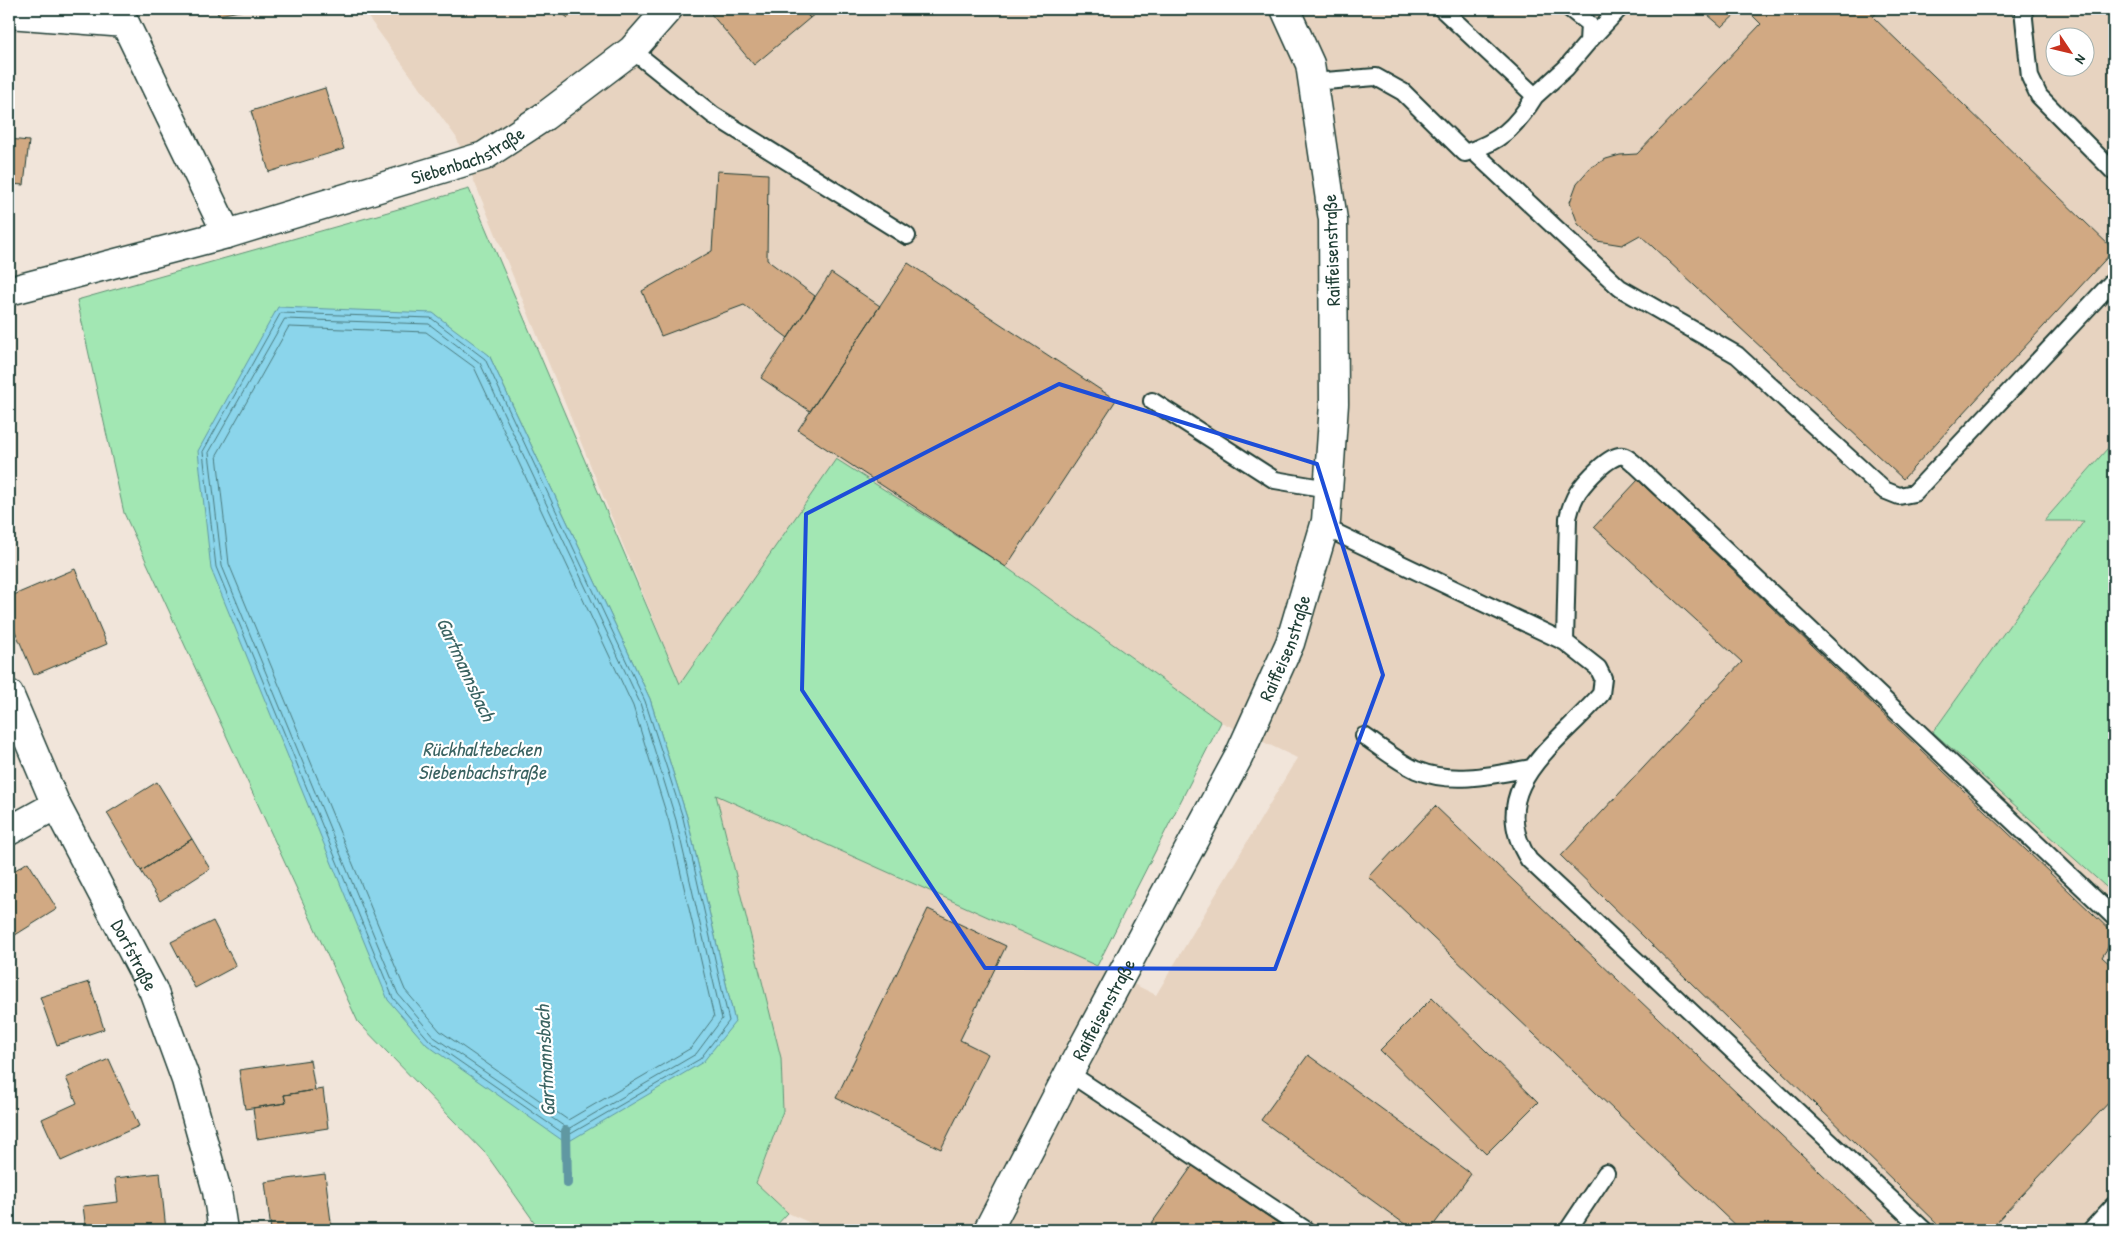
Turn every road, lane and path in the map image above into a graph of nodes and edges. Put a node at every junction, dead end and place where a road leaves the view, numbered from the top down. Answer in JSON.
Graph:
{"nodes":[{"id":1,"x":668,"y":9,"type":"edge"},
{"id":2,"x":1285,"y":9,"type":"edge"},
{"id":3,"x":1442,"y":9,"type":"edge"},
{"id":4,"x":1570,"y":9,"type":"edge"},
{"id":5,"x":1619,"y":9,"type":"edge"},
{"id":6,"x":2023,"y":9,"type":"edge"},
{"id":7,"x":9,"y":14,"type":"edge"},
{"id":8,"x":1588,"y":42,"type":"junction"},
{"id":9,"x":632,"y":50,"type":"junction"},
{"id":10,"x":1312,"y":82,"type":"junction"},
{"id":11,"x":1535,"y":96,"type":"junction"},
{"id":12,"x":1473,"y":150,"type":"junction"},
{"id":13,"x":2114,"y":172,"type":"edge"},
{"id":14,"x":227,"y":234,"type":"junction"},
{"id":15,"x":907,"y":236,"type":"dead end"},
{"id":16,"x":2114,"y":280,"type":"edge"},
{"id":17,"x":9,"y":291,"type":"edge"},
{"id":18,"x":1152,"y":401,"type":"dead end"},
{"id":19,"x":1328,"y":489,"type":"junction"},
{"id":20,"x":1324,"y":527,"type":"junction"},
{"id":21,"x":1565,"y":642,"type":"junction"},
{"id":22,"x":9,"y":694,"type":"edge"},
{"id":23,"x":1364,"y":736,"type":"dead end"},
{"id":24,"x":1530,"y":768,"type":"junction"},
{"id":25,"x":56,"y":805,"type":"junction"},
{"id":26,"x":9,"y":831,"type":"edge"},
{"id":27,"x":2114,"y":917,"type":"edge"},
{"id":28,"x":1069,"y":1073,"type":"junction"},
{"id":29,"x":1606,"y":1173,"type":"dead end"},
{"id":30,"x":2114,"y":1206,"type":"edge"},
{"id":31,"x":223,"y":1230,"type":"edge"},
{"id":32,"x":988,"y":1230,"type":"edge"},
{"id":33,"x":1306,"y":1230,"type":"edge"},
{"id":34,"x":1568,"y":1230,"type":"edge"},
{"id":35,"x":1924,"y":1230,"type":"edge"},
{"id":36,"x":2091,"y":1230,"type":"edge"}],
"edges":[{"from":1,"to":9,"type":"street","name":"Siebenbachstraße"},
{"from":2,"to":10,"type":"street","name":"Raiffeisenstraße"},
{"from":3,"to":11,"type":"lane"},
{"from":4,"to":8,"type":"lane"},
{"from":5,"to":8,"type":"lane"},
{"from":6,"to":13,"type":"lane"},
{"from":7,"to":14,"type":"street"},
{"from":8,"to":11,"type":"lane"},
{"from":9,"to":14,"type":"street","name":"Siebenbachstraße"},
{"from":9,"to":15,"type":"lane"},
{"from":10,"to":12,"type":"lane"},
{"from":10,"to":19,"type":"street","name":"Raiffeisenstraße"},
{"from":11,"to":12,"type":"lane"},
{"from":12,"to":16,"type":"lane"},
{"from":14,"to":17,"type":"street","name":"Siebenbachstraße"},
{"from":18,"to":19,"type":"lane"},
{"from":19,"to":20,"type":"street","name":"Raiffeisenstraße"},
{"from":20,"to":21,"type":"lane"},
{"from":20,"to":28,"type":"street","name":"Raiffeisenstraße"},
{"from":21,"to":24,"type":"lane"},
{"from":21,"to":27,"type":"lane"},
{"from":22,"to":25,"type":"street","name":"Dorfstraße"},
{"from":23,"to":24,"type":"lane"},
{"from":24,"to":35,"type":"lane"},
{"from":25,"to":26,"type":"street"},
{"from":25,"to":31,"type":"street","name":"Dorfstraße"},
{"from":28,"to":32,"type":"street","name":"Raiffeisenstraße"},
{"from":28,"to":33,"type":"lane"},
{"from":29,"to":34,"type":"lane"},
{"from":30,"to":36,"type":"lane"}]}
